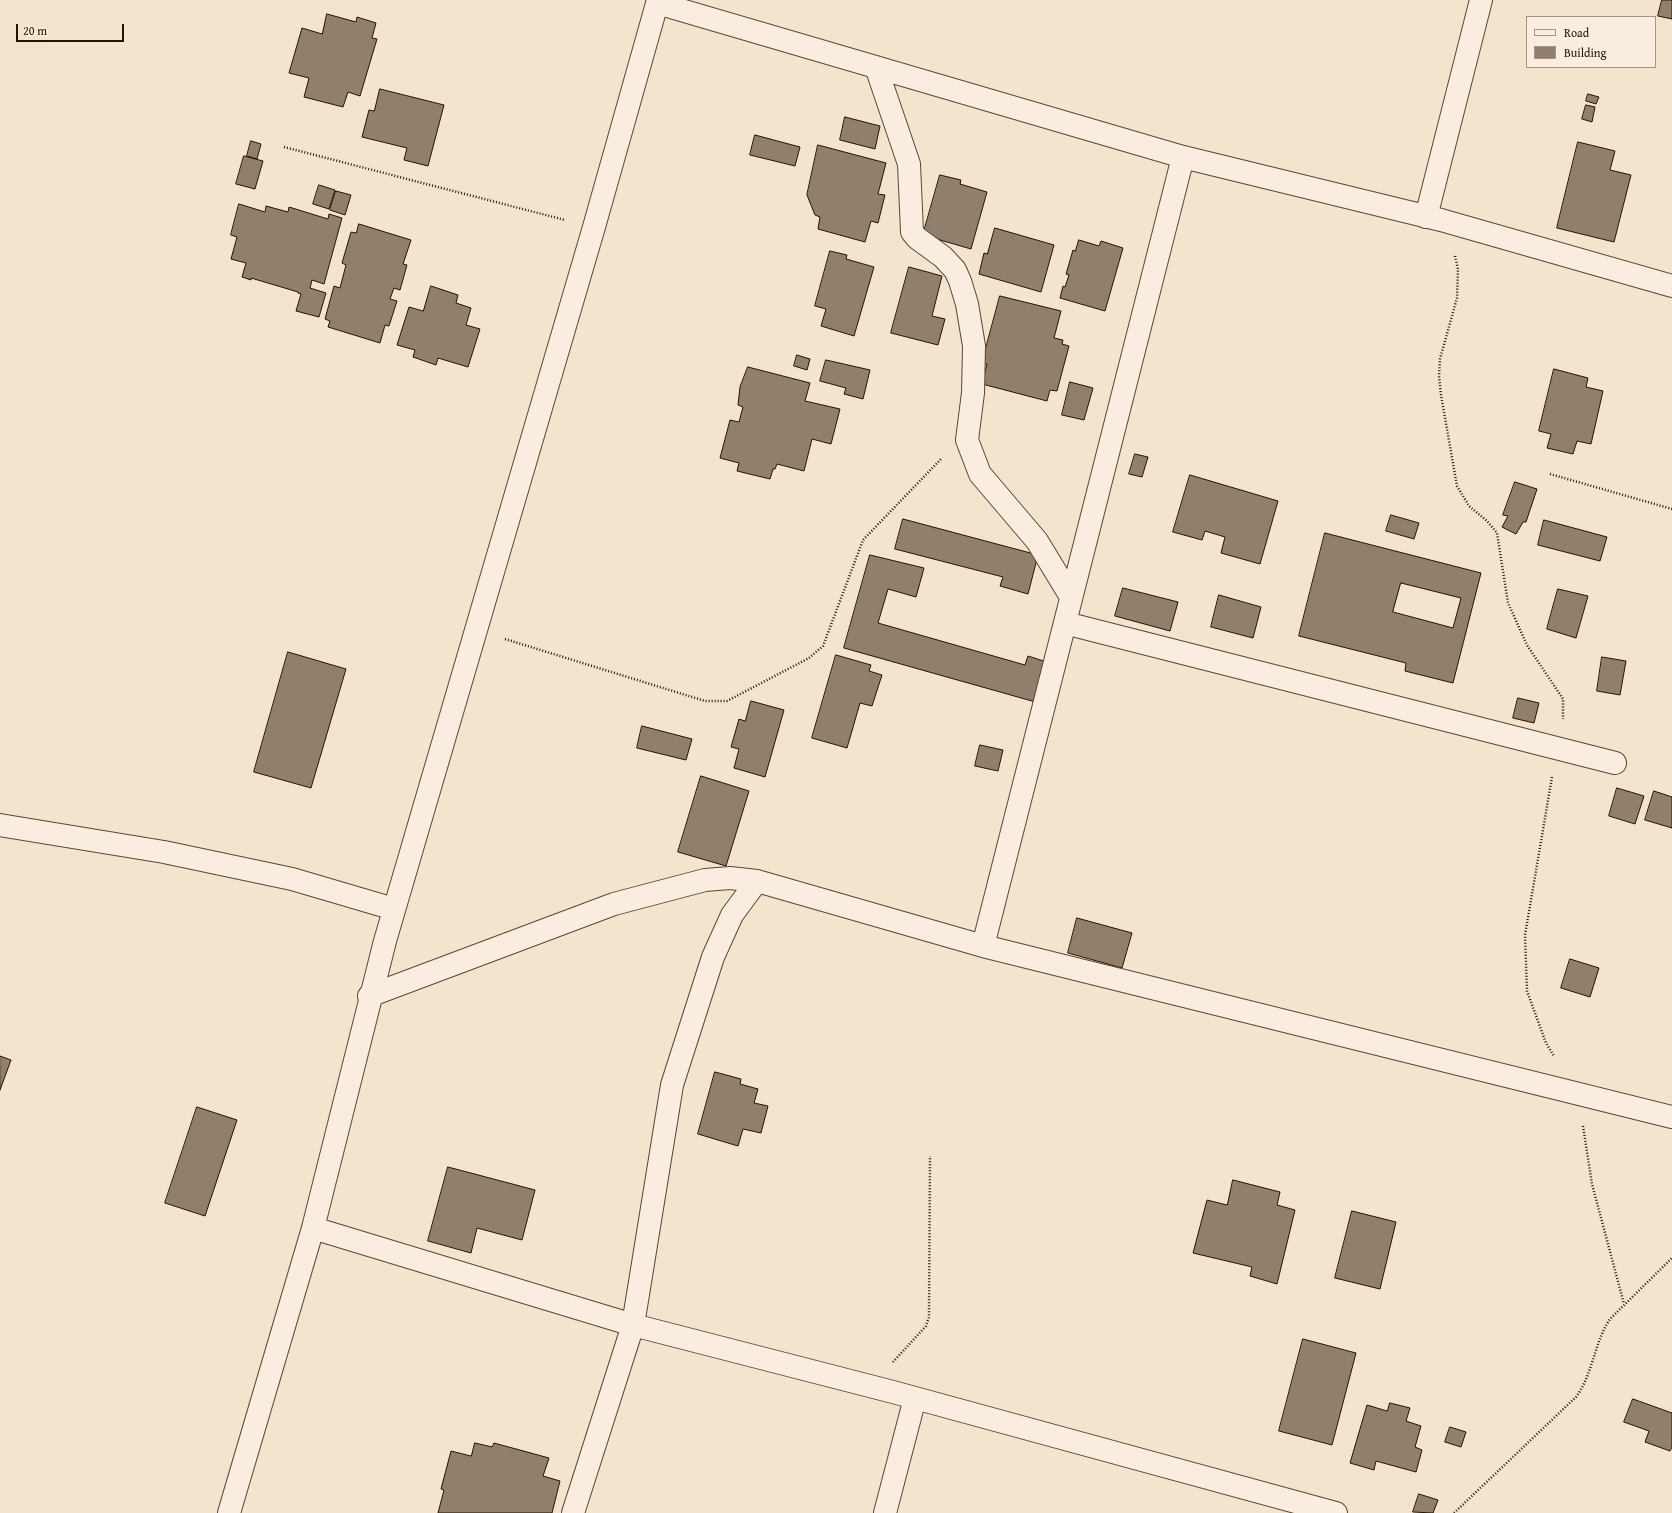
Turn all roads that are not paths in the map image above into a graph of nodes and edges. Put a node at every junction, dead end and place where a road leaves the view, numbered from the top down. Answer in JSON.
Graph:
{"nodes":[{"id":1,"x":1481,"y":0,"type":"edge"},
{"id":2,"x":658,"y":1,"type":"edge"},
{"id":3,"x":876,"y":67,"type":"junction"},
{"id":4,"x":1183,"y":157,"type":"junction"},
{"id":5,"x":1433,"y":218,"type":"junction"},
{"id":6,"x":1672,"y":286,"type":"edge"},
{"id":7,"x":1071,"y":597,"type":"junction"},
{"id":8,"x":1065,"y":623,"type":"junction"},
{"id":9,"x":1615,"y":763,"type":"dead end"},
{"id":10,"x":0,"y":825,"type":"edge"},
{"id":11,"x":757,"y":882,"type":"junction"},
{"id":12,"x":394,"y":909,"type":"junction"},
{"id":13,"x":983,"y":946,"type":"junction"},
{"id":14,"x":369,"y":996,"type":"junction"},
{"id":15,"x":1672,"y":1117,"type":"edge"},
{"id":16,"x":313,"y":1228,"type":"junction"},
{"id":17,"x":633,"y":1325,"type":"junction"},
{"id":18,"x":915,"y":1398,"type":"junction"},
{"id":19,"x":229,"y":1513,"type":"edge"},
{"id":20,"x":573,"y":1513,"type":"edge"},
{"id":21,"x":885,"y":1513,"type":"edge"},
{"id":22,"x":1336,"y":1513,"type":"edge"}],
"edges":[{"from":1,"to":5,"type":"street"},
{"from":2,"to":3,"type":"street"},
{"from":2,"to":12,"type":"street"},
{"from":3,"to":4,"type":"street"},
{"from":3,"to":7,"type":"street"},
{"from":4,"to":5,"type":"street"},
{"from":4,"to":7,"type":"street"},
{"from":5,"to":6,"type":"street"},
{"from":7,"to":8,"type":"street"},
{"from":8,"to":9,"type":"street"},
{"from":8,"to":13,"type":"street"},
{"from":10,"to":12,"type":"street"},
{"from":11,"to":13,"type":"street"},
{"from":11,"to":14,"type":"street"},
{"from":11,"to":17,"type":"street"},
{"from":12,"to":14,"type":"street"},
{"from":13,"to":15,"type":"street"},
{"from":14,"to":16,"type":"street"},
{"from":16,"to":17,"type":"street"},
{"from":16,"to":19,"type":"street"},
{"from":17,"to":18,"type":"street"},
{"from":17,"to":20,"type":"street"},
{"from":18,"to":21,"type":"street"},
{"from":18,"to":22,"type":"street"}]}
